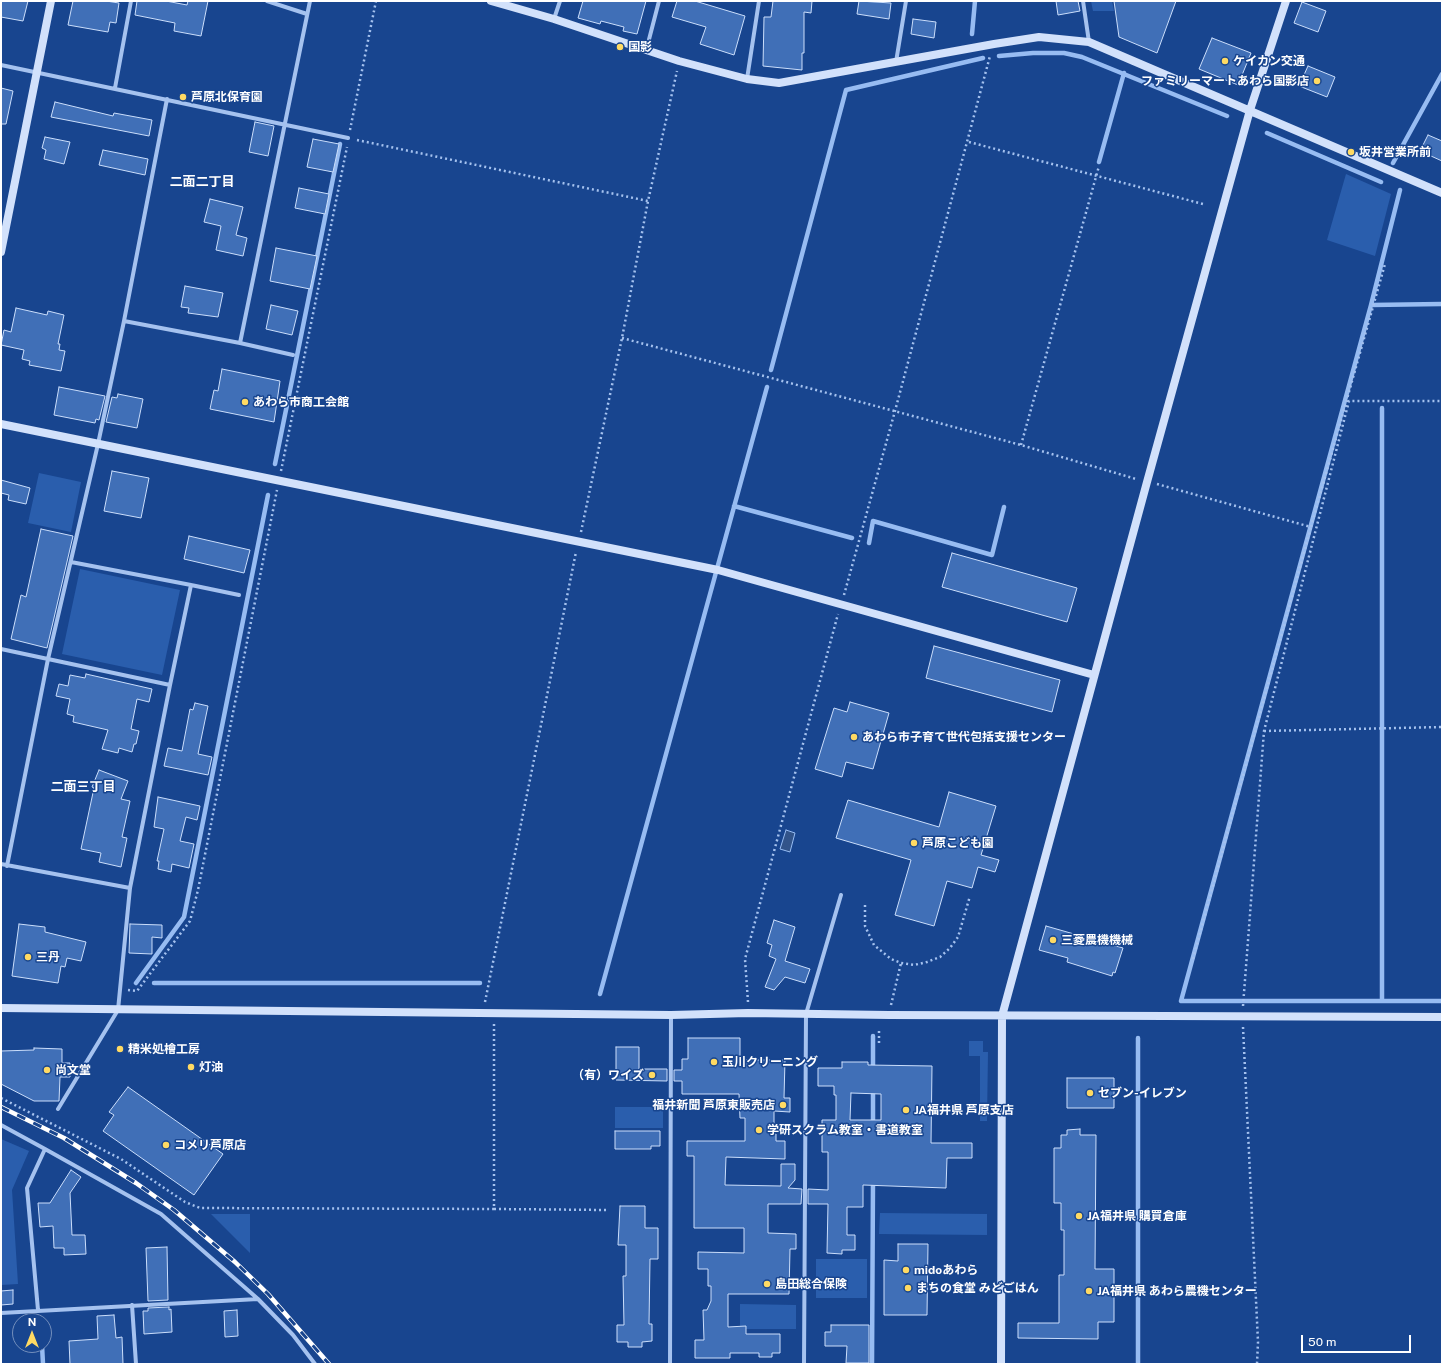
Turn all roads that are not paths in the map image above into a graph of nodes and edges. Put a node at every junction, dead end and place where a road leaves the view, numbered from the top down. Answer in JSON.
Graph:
{"nodes":[{"id":1,"x":51,"y":1,"type":"edge"},
{"id":2,"x":131,"y":1,"type":"edge"},
{"id":3,"x":267,"y":1,"type":"edge"},
{"id":4,"x":310,"y":1,"type":"edge"},
{"id":5,"x":491,"y":1,"type":"edge"},
{"id":6,"x":560,"y":1,"type":"edge"},
{"id":7,"x":659,"y":1,"type":"edge"},
{"id":8,"x":759,"y":1,"type":"edge"},
{"id":9,"x":906,"y":1,"type":"edge"},
{"id":10,"x":1083,"y":1,"type":"edge"},
{"id":11,"x":1286,"y":1,"type":"edge"},
{"id":12,"x":307,"y":14,"type":"junction"},
{"id":13,"x":554,"y":19,"type":"junction"},
{"id":14,"x":1089,"y":42,"type":"junction"},
{"id":15,"x":646,"y":51,"type":"junction"},
{"id":16,"x":896,"y":63,"type":"junction"},
{"id":17,"x":1,"y":65,"type":"edge"},
{"id":18,"x":38,"y":72,"type":"junction"},
{"id":19,"x":747,"y":79,"type":"junction"},
{"id":20,"x":115,"y":88,"type":"junction"},
{"id":21,"x":167,"y":99,"type":"junction"},
{"id":22,"x":1250,"y":110,"type":"junction"},
{"id":23,"x":284,"y":125,"type":"junction"},
{"id":24,"x":348,"y":138,"type":"road end"},
{"id":25,"x":1442,"y":193,"type":"edge"},
{"id":26,"x":1,"y":252,"type":"edge"},
{"id":27,"x":124,"y":322,"type":"junction"},
{"id":28,"x":240,"y":343,"type":"junction"},
{"id":29,"x":293,"y":355,"type":"dead end"},
{"id":30,"x":1,"y":424,"type":"edge"},
{"id":31,"x":98,"y":444,"type":"junction"},
{"id":32,"x":71,"y":562,"type":"junction"},
{"id":33,"x":190,"y":585,"type":"junction"},
{"id":34,"x":239,"y":595,"type":"dead end"},
{"id":35,"x":1,"y":649,"type":"edge"},
{"id":36,"x":48,"y":659,"type":"junction"},
{"id":37,"x":1094,"y":675,"type":"junction"},
{"id":38,"x":170,"y":685,"type":"junction"},
{"id":39,"x":1,"y":864,"type":"edge"},
{"id":40,"x":7,"y":866,"type":"junction"},
{"id":41,"x":130,"y":888,"type":"junction"},
{"id":42,"x":841,"y":895,"type":"dead end"},
{"id":43,"x":1,"y":1008,"type":"edge"},
{"id":44,"x":118,"y":1010,"type":"junction"},
{"id":45,"x":806,"y":1014,"type":"junction"},
{"id":46,"x":671,"y":1015,"type":"junction"},
{"id":47,"x":1002,"y":1016,"type":"junction"},
{"id":48,"x":1442,"y":1017,"type":"edge"},
{"id":49,"x":58,"y":1109,"type":"dead end"},
{"id":50,"x":1,"y":1125,"type":"edge"},
{"id":51,"x":45,"y":1149,"type":"junction"},
{"id":52,"x":258,"y":1299,"type":"junction"},
{"id":53,"x":132,"y":1305,"type":"junction"},
{"id":54,"x":38,"y":1310,"type":"junction"},
{"id":55,"x":1,"y":1313,"type":"edge"},
{"id":56,"x":136,"y":1364,"type":"edge"},
{"id":57,"x":315,"y":1364,"type":"edge"},
{"id":58,"x":670,"y":1364,"type":"edge"},
{"id":59,"x":804,"y":1364,"type":"edge"},
{"id":60,"x":1001,"y":1364,"type":"edge"}],
"edges":[{"from":1,"to":18,"type":"street"},
{"from":2,"to":20,"type":"street"},
{"from":3,"to":12,"type":"street"},
{"from":4,"to":12,"type":"street"},
{"from":5,"to":13,"type":"street"},
{"from":6,"to":13,"type":"street"},
{"from":7,"to":15,"type":"street"},
{"from":8,"to":19,"type":"street"},
{"from":9,"to":16,"type":"street"},
{"from":10,"to":14,"type":"street"},
{"from":11,"to":22,"type":"street"},
{"from":12,"to":23,"type":"street"},
{"from":13,"to":15,"type":"street"},
{"from":14,"to":16,"type":"street"},
{"from":14,"to":22,"type":"street"},
{"from":15,"to":19,"type":"street"},
{"from":16,"to":19,"type":"street"},
{"from":17,"to":18,"type":"street"},
{"from":18,"to":20,"type":"street"},
{"from":18,"to":26,"type":"street"},
{"from":20,"to":21,"type":"street"},
{"from":21,"to":23,"type":"street"},
{"from":21,"to":27,"type":"street"},
{"from":22,"to":25,"type":"street"},
{"from":22,"to":37,"type":"street"},
{"from":23,"to":24,"type":"street"},
{"from":23,"to":28,"type":"street"},
{"from":27,"to":28,"type":"street"},
{"from":27,"to":31,"type":"street"},
{"from":28,"to":29,"type":"street"},
{"from":30,"to":31,"type":"street"},
{"from":31,"to":32,"type":"street"},
{"from":31,"to":37,"type":"street"},
{"from":32,"to":33,"type":"street"},
{"from":32,"to":36,"type":"street"},
{"from":33,"to":34,"type":"street"},
{"from":33,"to":38,"type":"street"},
{"from":35,"to":36,"type":"street"},
{"from":36,"to":38,"type":"street"},
{"from":36,"to":40,"type":"street"},
{"from":37,"to":47,"type":"street"},
{"from":38,"to":41,"type":"street"},
{"from":39,"to":40,"type":"street"},
{"from":40,"to":41,"type":"street"},
{"from":41,"to":44,"type":"street"},
{"from":42,"to":45,"type":"street"},
{"from":43,"to":44,"type":"street"},
{"from":44,"to":46,"type":"street"},
{"from":44,"to":49,"type":"street"},
{"from":45,"to":46,"type":"street"},
{"from":45,"to":47,"type":"street"},
{"from":45,"to":59,"type":"street"},
{"from":46,"to":58,"type":"street"},
{"from":47,"to":48,"type":"street"},
{"from":47,"to":60,"type":"street"},
{"from":50,"to":51,"type":"street"},
{"from":51,"to":52,"type":"street"},
{"from":51,"to":54,"type":"street"},
{"from":52,"to":53,"type":"street"},
{"from":52,"to":57,"type":"street"},
{"from":53,"to":54,"type":"street"},
{"from":53,"to":56,"type":"street"},
{"from":54,"to":55,"type":"street"}]}
